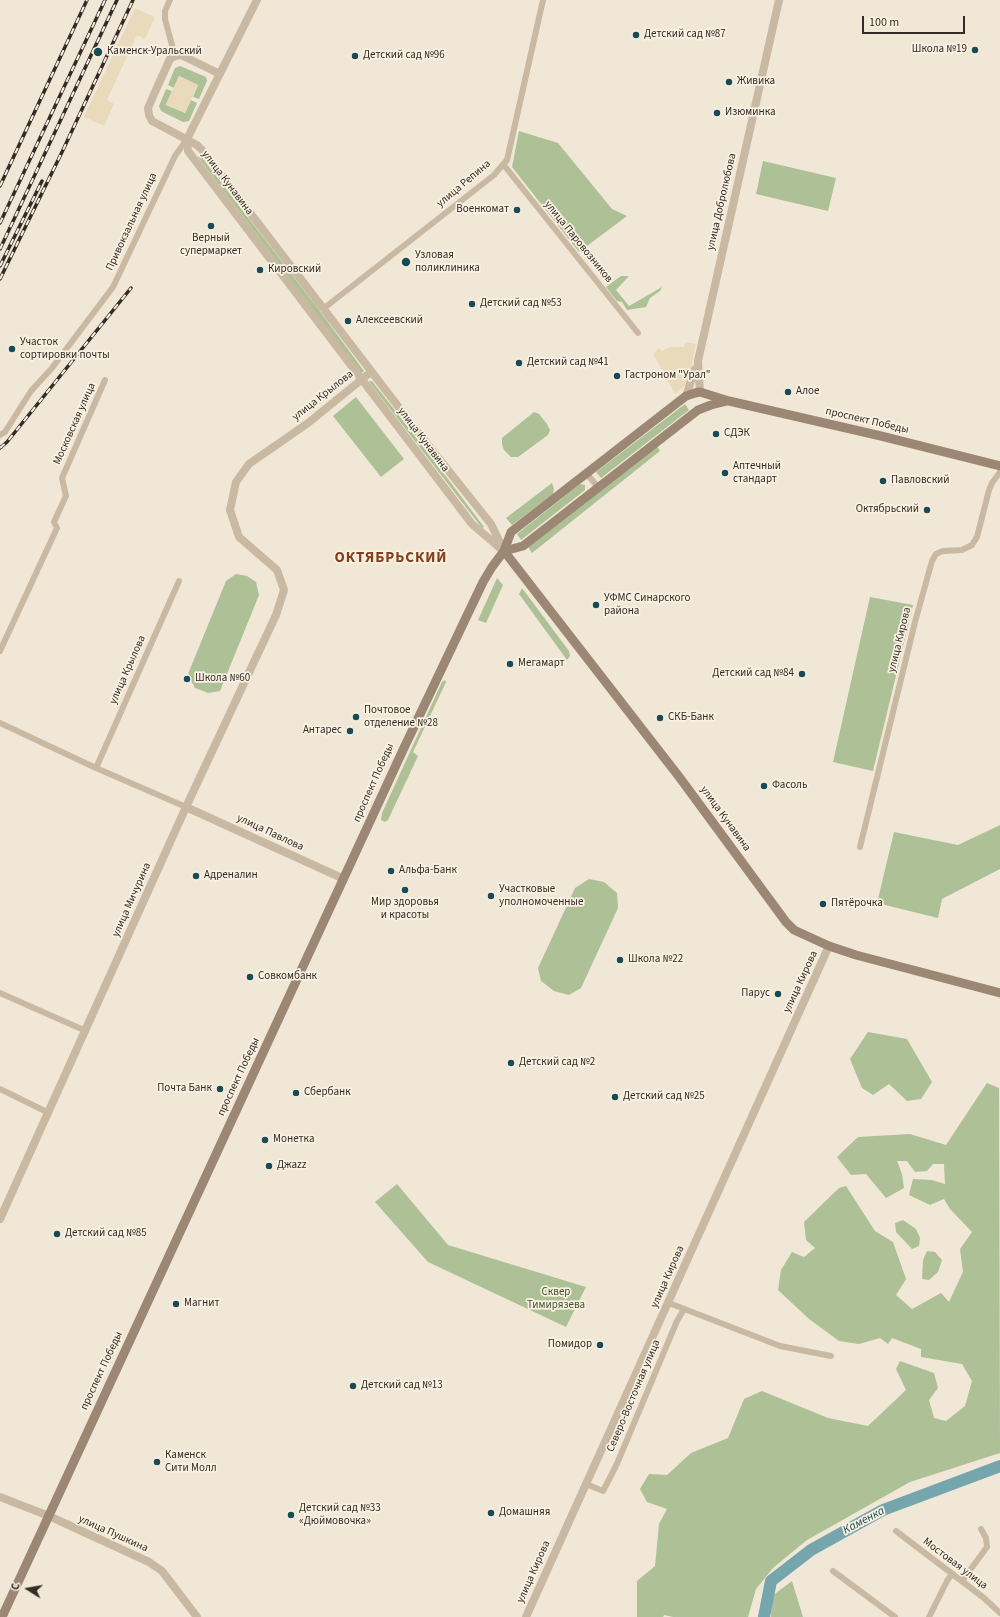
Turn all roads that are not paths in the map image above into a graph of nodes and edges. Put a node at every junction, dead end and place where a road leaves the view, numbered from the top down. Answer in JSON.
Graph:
{"nodes":[{"id":1,"x":170,"y":0,"type":"edge"},
{"id":2,"x":257,"y":0,"type":"edge"},
{"id":3,"x":543,"y":0,"type":"edge"},
{"id":4,"x":779,"y":0,"type":"edge"},
{"id":5,"x":175,"y":56,"type":"junction"},
{"id":6,"x":220,"y":74,"type":"junction"},
{"id":7,"x":187,"y":139,"type":"junction"},
{"id":8,"x":503,"y":164,"type":"junction"},
{"id":9,"x":323,"y":309,"type":"junction"},
{"id":10,"x":638,"y":333,"type":"dead end"},
{"id":11,"x":698,"y":361,"type":"junction"},
{"id":12,"x":371,"y":372,"type":"junction"},
{"id":13,"x":362,"y":379,"type":"junction"},
{"id":14,"x":105,"y":380,"type":"dead end"},
{"id":15,"x":700,"y":392,"type":"junction"},
{"id":16,"x":686,"y":396,"type":"junction"},
{"id":17,"x":729,"y":401,"type":"junction"},
{"id":18,"x":698,"y":410,"type":"junction"},
{"id":19,"x":0,"y":435,"type":"edge"},
{"id":20,"x":1000,"y":466,"type":"edge"},
{"id":21,"x":1000,"y":472,"type":"edge"},
{"id":22,"x":586,"y":473,"type":"junction"},
{"id":23,"x":598,"y":488,"type":"junction"},
{"id":24,"x":504,"y":551,"type":"junction"},
{"id":25,"x":179,"y":581,"type":"dead end"},
{"id":26,"x":284,"y":590,"type":"joint"},
{"id":27,"x":0,"y":651,"type":"edge"},
{"id":28,"x":0,"y":723,"type":"edge"},
{"id":29,"x":96,"y":768,"type":"junction"},
{"id":30,"x":186,"y":807,"type":"junction"},
{"id":31,"x":860,"y":847,"type":"dead end"},
{"id":32,"x":344,"y":880,"type":"junction"},
{"id":33,"x":830,"y":946,"type":"junction"},
{"id":34,"x":0,"y":993,"type":"edge"},
{"id":35,"x":1000,"y":993,"type":"edge"},
{"id":36,"x":86,"y":1031,"type":"junction"},
{"id":37,"x":0,"y":1089,"type":"edge"},
{"id":38,"x":49,"y":1112,"type":"junction"},
{"id":39,"x":0,"y":1220,"type":"edge"},
{"id":40,"x":669,"y":1303,"type":"junction"},
{"id":41,"x":684,"y":1309,"type":"junction"},
{"id":42,"x":831,"y":1356,"type":"dead end"},
{"id":43,"x":586,"y":1484,"type":"junction"},
{"id":44,"x":0,"y":1497,"type":"edge"},
{"id":45,"x":49,"y":1516,"type":"junction"},
{"id":46,"x":981,"y":1528,"type":"dead end"},
{"id":47,"x":896,"y":1531,"type":"dead end"},
{"id":48,"x":833,"y":1571,"type":"dead end"},
{"id":49,"x":952,"y":1574,"type":"junction"},
{"id":50,"x":962,"y":1581,"type":"junction"},
{"id":51,"x":1000,"y":1613,"type":"edge"},
{"id":52,"x":2,"y":1617,"type":"edge"},
{"id":53,"x":197,"y":1617,"type":"edge"},
{"id":54,"x":526,"y":1617,"type":"edge"},
{"id":55,"x":895,"y":1617,"type":"edge"},
{"id":56,"x":929,"y":1617,"type":"edge"}],
"edges":[{"from":1,"to":5,"type":"street"},
{"from":2,"to":6,"type":"street","name":"Привокзальная улица"},
{"from":3,"to":8,"type":"street","name":"улица Репина"},
{"from":4,"to":11,"type":"street","name":"улица Добролюбова"},
{"from":5,"to":6,"type":"street"},
{"from":5,"to":7,"type":"street"},
{"from":6,"to":7,"type":"street","name":"Привокзальная улица"},
{"from":7,"to":9,"type":"street","name":"улица Кунавина"},
{"from":7,"to":13,"type":"street","name":"улица Кунавина"},
{"from":7,"to":19,"type":"street","name":"Привокзальная улица"},
{"from":8,"to":9,"type":"street","name":"улица Репина"},
{"from":8,"to":10,"type":"street","name":"улица Паровозников"},
{"from":9,"to":12,"type":"street","name":"улица Кунавина"},
{"from":11,"to":15,"type":"street","name":"улица Добролюбова"},
{"from":11,"to":16,"type":"street"},
{"from":12,"to":13,"type":"street","name":"улица Крылова"},
{"from":12,"to":24,"type":"street","name":"улица Кунавина"},
{"from":13,"to":24,"type":"street","name":"улица Кунавина"},
{"from":13,"to":26,"type":"street","name":"улица Крылова"},
{"from":14,"to":27,"type":"street","name":"Московская улица"},
{"from":15,"to":16,"type":"main road","name":"проспект Победы"},
{"from":15,"to":17,"type":"main road","name":"проспект Победы"},
{"from":15,"to":18,"type":"main road","name":"улица Добролюбова"},
{"from":16,"to":22,"type":"main road","name":"проспект Победы"},
{"from":17,"to":18,"type":"main road","name":"проспект Победы"},
{"from":17,"to":20,"type":"main road","name":"проспект Победы"},
{"from":18,"to":23,"type":"main road","name":"проспект Победы"},
{"from":21,"to":31,"type":"street","name":"улица Кирова"},
{"from":22,"to":23,"type":"street"},
{"from":22,"to":24,"type":"main road","name":"проспект Победы"},
{"from":23,"to":24,"type":"main road","name":"проспект Победы"},
{"from":24,"to":32,"type":"main road","name":"проспект Победы"},
{"from":24,"to":33,"type":"main road","name":"улица Кунавина"},
{"from":25,"to":29,"type":"street","name":"улица Крылова"},
{"from":26,"to":30,"type":"street","name":"улица Мичурина"},
{"from":28,"to":29,"type":"street"},
{"from":29,"to":30,"type":"street"},
{"from":30,"to":32,"type":"street","name":"улица Павлова"},
{"from":30,"to":36,"type":"street","name":"улица Мичурина"},
{"from":32,"to":45,"type":"main road","name":"проспект Победы"},
{"from":33,"to":35,"type":"main road","name":"улица Кунавина"},
{"from":33,"to":40,"type":"street","name":"улица Кирова"},
{"from":34,"to":36,"type":"street"},
{"from":36,"to":38,"type":"street","name":"улица Мичурина"},
{"from":37,"to":38,"type":"street"},
{"from":38,"to":39,"type":"street","name":"улица Мичурина"},
{"from":40,"to":41,"type":"street"},
{"from":40,"to":43,"type":"street","name":"улица Кирова"},
{"from":41,"to":42,"type":"street"},
{"from":41,"to":43,"type":"street","name":"Северо-Восточная улица"},
{"from":43,"to":54,"type":"street","name":"улица Кирова"},
{"from":44,"to":45,"type":"street","name":"улица Пушкина"},
{"from":45,"to":52,"type":"main road","name":"проспект Победы"},
{"from":45,"to":53,"type":"street","name":"улица Пушкина"},
{"from":46,"to":50,"type":"street"},
{"from":47,"to":49,"type":"street","name":"Мостовая улица"},
{"from":48,"to":55,"type":"street"},
{"from":49,"to":50,"type":"street","name":"Мостовая улица"},
{"from":49,"to":56,"type":"street"},
{"from":50,"to":51,"type":"street","name":"Мостовая улица"}]}
